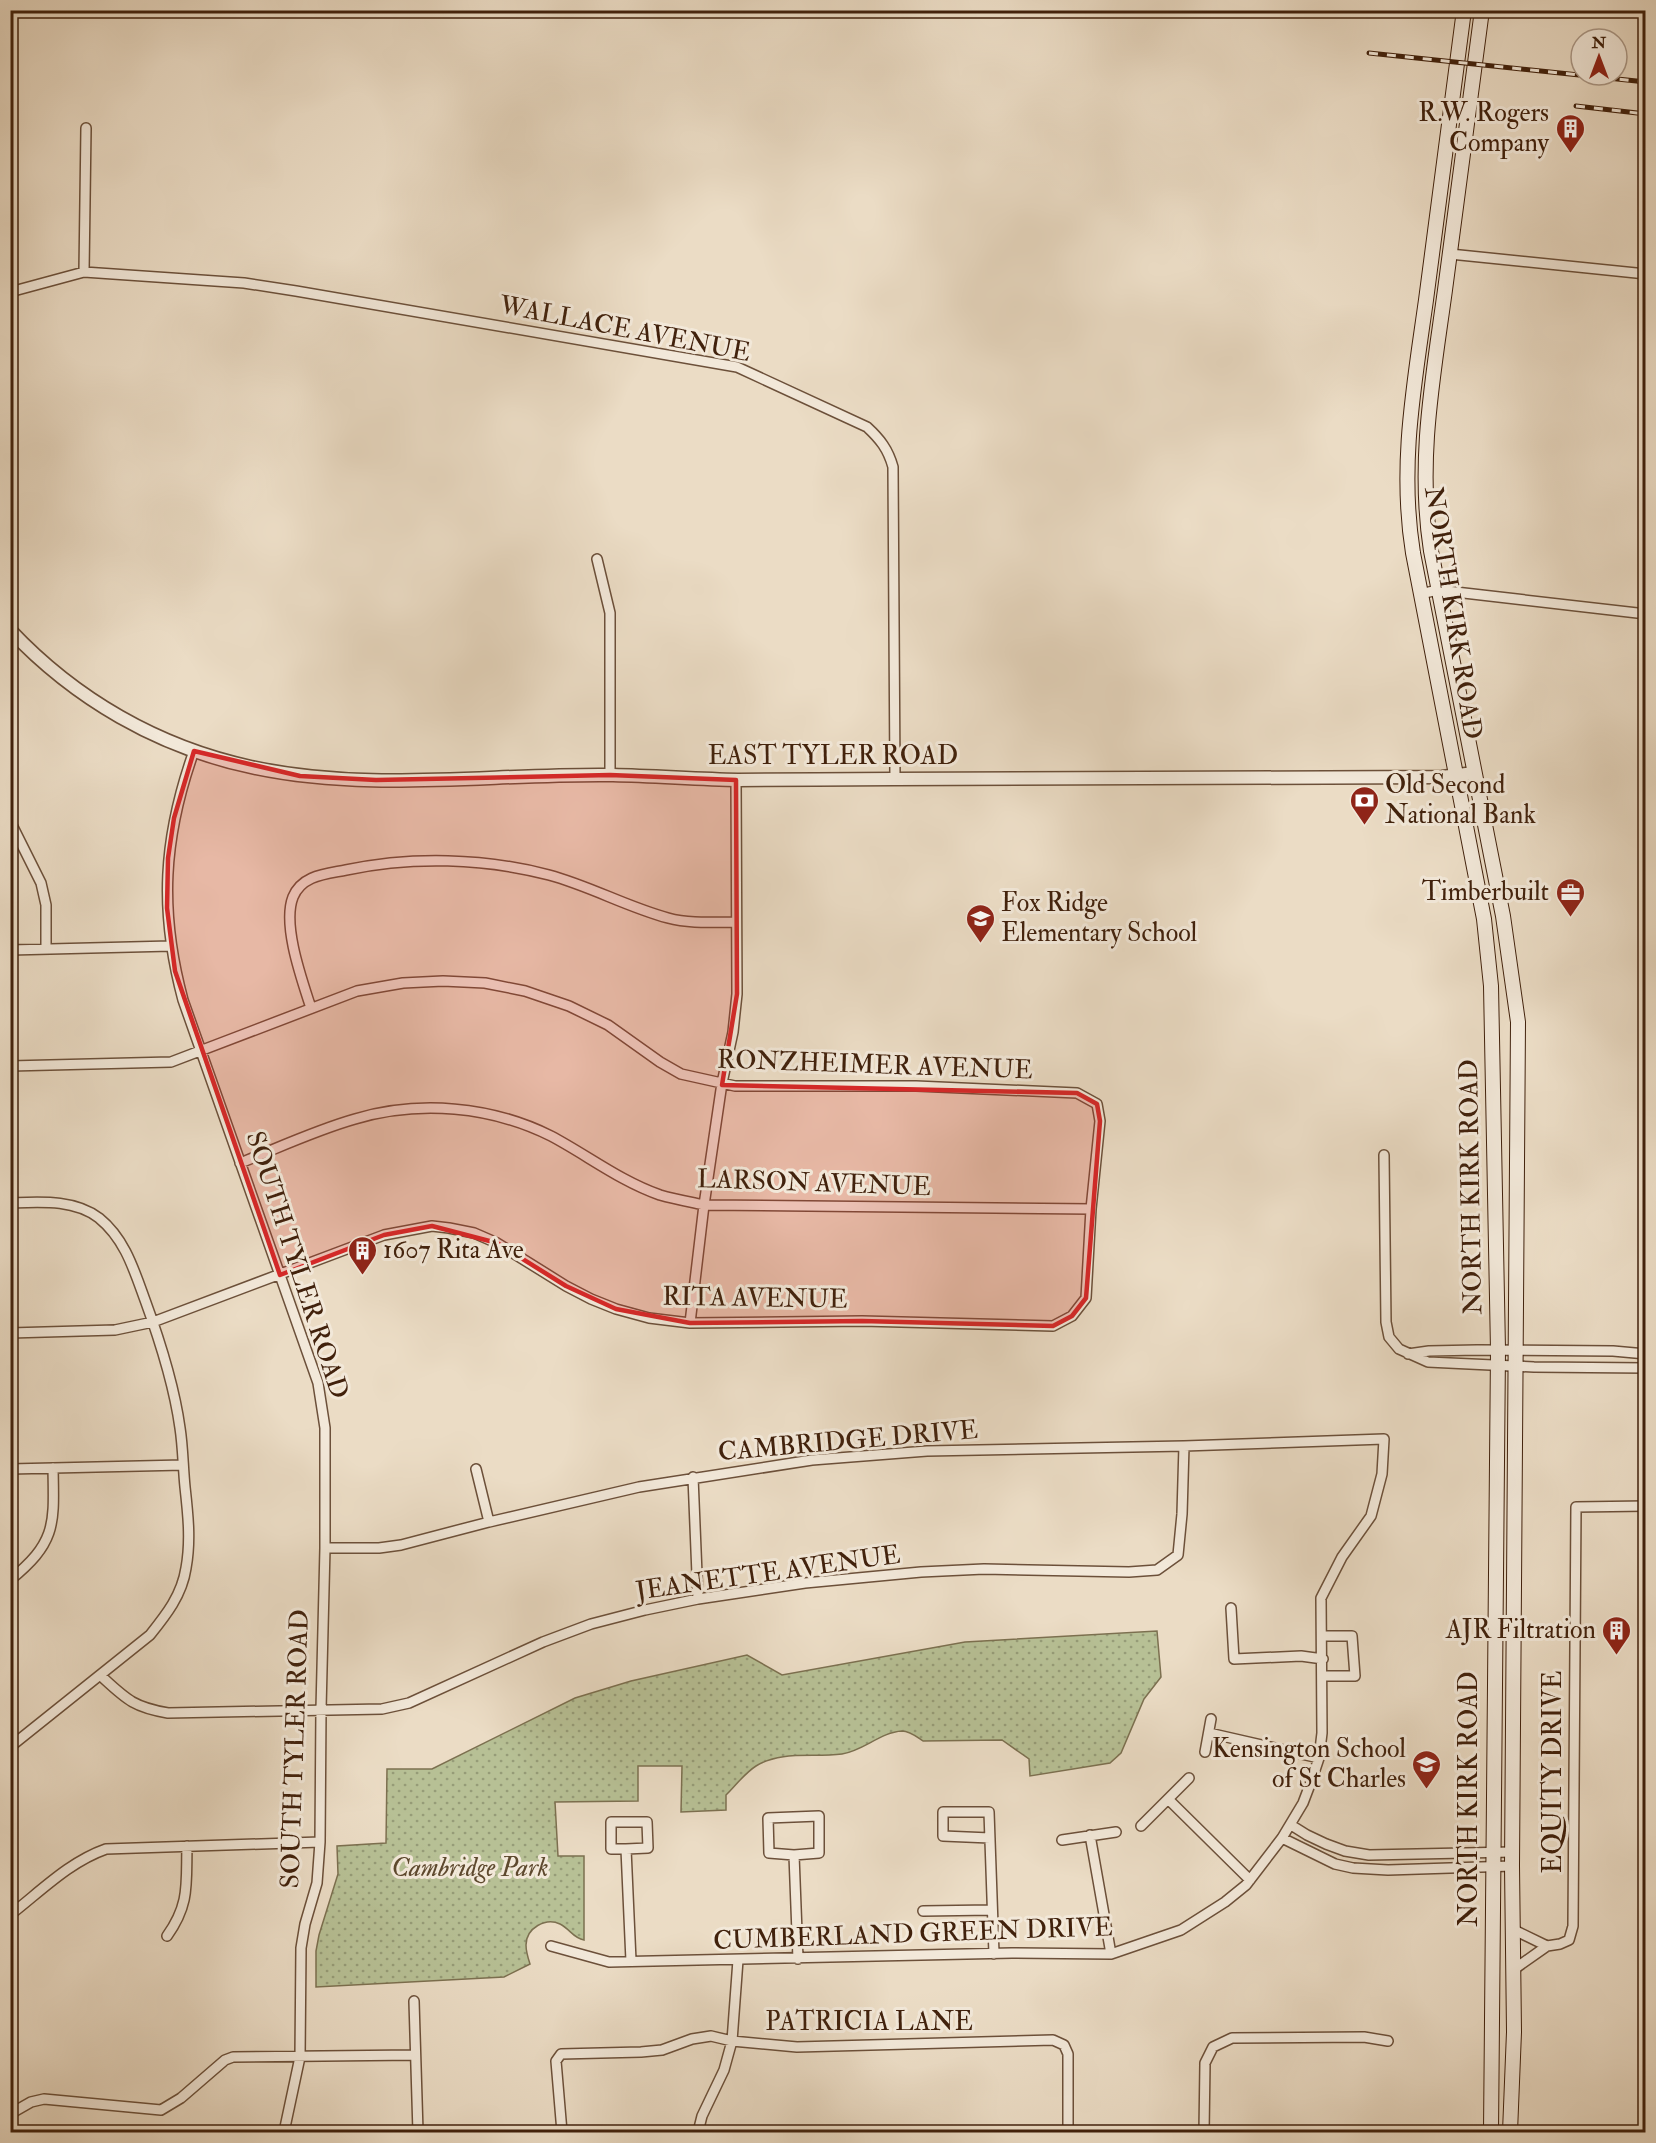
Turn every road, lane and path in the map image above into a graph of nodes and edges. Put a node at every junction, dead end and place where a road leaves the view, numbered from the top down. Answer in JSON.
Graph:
{"nodes":[{"id":1,"x":1464,"y":10,"type":"edge"},
{"id":2,"x":1482,"y":10,"type":"edge"},
{"id":3,"x":86,"y":128,"type":"dead end"},
{"id":4,"x":1450,"y":254,"type":"junction"},
{"id":5,"x":84,"y":272,"type":"junction"},
{"id":6,"x":1646,"y":274,"type":"edge"},
{"id":7,"x":10,"y":292,"type":"edge"},
{"id":8,"x":597,"y":559,"type":"dead end"},
{"id":9,"x":1438,"y":590,"type":"junction"},
{"id":10,"x":1420,"y":594,"type":"junction"},
{"id":11,"x":1646,"y":614,"type":"edge"},
{"id":12,"x":10,"y":630,"type":"edge"},
{"id":13,"x":194,"y":751,"type":"junction"},
{"id":14,"x":1474,"y":773,"type":"junction"},
{"id":15,"x":610,"y":775,"type":"junction"},
{"id":16,"x":1456,"y":776,"type":"junction"},
{"id":17,"x":895,"y":779,"type":"junction"},
{"id":18,"x":736,"y":780,"type":"junction"},
{"id":19,"x":10,"y":821,"type":"edge"},
{"id":20,"x":736,"y":922,"type":"junction"},
{"id":21,"x":171,"y":946,"type":"junction"},
{"id":22,"x":46,"y":949,"type":"junction"},
{"id":23,"x":10,"y":950,"type":"edge"},
{"id":24,"x":311,"y":1008,"type":"junction"},
{"id":25,"x":201,"y":1052,"type":"junction"},
{"id":26,"x":10,"y":1066,"type":"edge"},
{"id":27,"x":722,"y":1083,"type":"junction"},
{"id":28,"x":1384,"y":1155,"type":"dead end"},
{"id":29,"x":240,"y":1163,"type":"junction"},
{"id":30,"x":10,"y":1203,"type":"edge"},
{"id":31,"x":704,"y":1205,"type":"junction"},
{"id":32,"x":1091,"y":1209,"type":"junction"},
{"id":33,"x":280,"y":1275,"type":"junction"},
{"id":34,"x":153,"y":1322,"type":"junction"},
{"id":35,"x":690,"y":1323,"type":"junction"},
{"id":36,"x":10,"y":1333,"type":"edge"},
{"id":37,"x":1498,"y":1350,"type":"junction"},
{"id":38,"x":1515,"y":1350,"type":"junction"},
{"id":39,"x":1646,"y":1353,"type":"edge"},
{"id":40,"x":1407,"y":1354,"type":"junction"},
{"id":41,"x":1498,"y":1365,"type":"junction"},
{"id":42,"x":1515,"y":1366,"type":"junction"},
{"id":43,"x":1646,"y":1368,"type":"edge"},
{"id":44,"x":1384,"y":1439,"type":"joint"},
{"id":45,"x":1184,"y":1446,"type":"junction"},
{"id":46,"x":183,"y":1465,"type":"junction"},
{"id":47,"x":53,"y":1468,"type":"junction"},
{"id":48,"x":10,"y":1469,"type":"edge"},
{"id":49,"x":476,"y":1469,"type":"dead end"},
{"id":50,"x":693,"y":1478,"type":"junction"},
{"id":51,"x":1646,"y":1506,"type":"edge"},
{"id":52,"x":489,"y":1522,"type":"junction"},
{"id":53,"x":325,"y":1548,"type":"junction"},
{"id":54,"x":10,"y":1580,"type":"edge"},
{"id":55,"x":698,"y":1599,"type":"junction"},
{"id":56,"x":1231,"y":1608,"type":"dead end"},
{"id":57,"x":1322,"y":1636,"type":"junction"},
{"id":58,"x":1323,"y":1659,"type":"junction"},
{"id":59,"x":101,"y":1676,"type":"junction"},
{"id":60,"x":1322,"y":1676,"type":"junction"},
{"id":61,"x":321,"y":1709,"type":"junction"},
{"id":62,"x":1211,"y":1719,"type":"dead end"},
{"id":63,"x":1209,"y":1732,"type":"junction"},
{"id":64,"x":10,"y":1747,"type":"edge"},
{"id":65,"x":1205,"y":1752,"type":"dead end"},
{"id":66,"x":1319,"y":1758,"type":"junction"},
{"id":67,"x":1189,"y":1778,"type":"dead end"},
{"id":68,"x":1168,"y":1799,"type":"junction"},
{"id":69,"x":1291,"y":1825,"type":"junction"},
{"id":70,"x":1141,"y":1826,"type":"dead end"},
{"id":71,"x":1116,"y":1832,"type":"dead end"},
{"id":72,"x":1090,"y":1835,"type":"junction"},
{"id":73,"x":990,"y":1838,"type":"junction"},
{"id":74,"x":1282,"y":1838,"type":"junction"},
{"id":75,"x":1062,"y":1840,"type":"dead end"},
{"id":76,"x":320,"y":1842,"type":"junction"},
{"id":77,"x":187,"y":1846,"type":"junction"},
{"id":78,"x":626,"y":1849,"type":"junction"},
{"id":79,"x":1512,"y":1852,"type":"junction"},
{"id":80,"x":794,"y":1855,"type":"junction"},
{"id":81,"x":1493,"y":1859,"type":"junction"},
{"id":82,"x":1512,"y":1866,"type":"junction"},
{"id":83,"x":1250,"y":1880,"type":"junction"},
{"id":84,"x":992,"y":1910,"type":"junction"},
{"id":85,"x":923,"y":1911,"type":"dead end"},
{"id":86,"x":10,"y":1915,"type":"edge"},
{"id":87,"x":1512,"y":1929,"type":"junction"},
{"id":88,"x":167,"y":1936,"type":"dead end"},
{"id":89,"x":1547,"y":1946,"type":"junction"},
{"id":90,"x":551,"y":1947,"type":"dead end"},
{"id":91,"x":994,"y":1954,"type":"junction"},
{"id":92,"x":1111,"y":1954,"type":"junction"},
{"id":93,"x":798,"y":1959,"type":"junction"},
{"id":94,"x":738,"y":1960,"type":"junction"},
{"id":95,"x":631,"y":1961,"type":"junction"},
{"id":96,"x":1513,"y":1970,"type":"junction"},
{"id":97,"x":414,"y":2001,"type":"dead end"},
{"id":98,"x":732,"y":2041,"type":"junction"},
{"id":99,"x":1388,"y":2041,"type":"dead end"},
{"id":100,"x":416,"y":2055,"type":"junction"},
{"id":101,"x":300,"y":2057,"type":"junction"},
{"id":102,"x":10,"y":2114,"type":"edge"},
{"id":103,"x":284,"y":2133,"type":"edge"},
{"id":104,"x":417,"y":2133,"type":"edge"},
{"id":105,"x":562,"y":2133,"type":"edge"},
{"id":106,"x":698,"y":2133,"type":"edge"},
{"id":107,"x":1068,"y":2133,"type":"edge"},
{"id":108,"x":1204,"y":2133,"type":"edge"},
{"id":109,"x":1491,"y":2133,"type":"edge"},
{"id":110,"x":1510,"y":2133,"type":"edge"}],
"edges":[{"from":1,"to":10,"type":"main road","name":"NORTH KIRK ROAD"},
{"from":2,"to":4,"type":"main road","name":"NORTH KIRK ROAD"},
{"from":3,"to":5,"type":"street"},
{"from":4,"to":6,"type":"street"},
{"from":4,"to":9,"type":"main road","name":"NORTH KIRK ROAD"},
{"from":5,"to":7,"type":"street","name":"WALLACE AVENUE"},
{"from":5,"to":17,"type":"street","name":"WALLACE AVENUE"},
{"from":8,"to":15,"type":"street"},
{"from":9,"to":10,"type":"street"},
{"from":9,"to":11,"type":"street"},
{"from":9,"to":14,"type":"main road","name":"NORTH KIRK ROAD"},
{"from":10,"to":16,"type":"main road","name":"NORTH KIRK ROAD"},
{"from":12,"to":13,"type":"street"},
{"from":13,"to":15,"type":"street","name":"EAST TYLER ROAD"},
{"from":13,"to":21,"type":"street","name":"SOUTH TYLER ROAD"},
{"from":14,"to":16,"type":"street","name":"EAST TYLER ROAD"},
{"from":14,"to":38,"type":"main road","name":"NORTH KIRK ROAD"},
{"from":15,"to":18,"type":"street","name":"EAST TYLER ROAD"},
{"from":16,"to":17,"type":"street","name":"EAST TYLER ROAD"},
{"from":16,"to":37,"type":"main road","name":"NORTH KIRK ROAD"},
{"from":17,"to":18,"type":"street","name":"EAST TYLER ROAD"},
{"from":18,"to":20,"type":"street"},
{"from":19,"to":22,"type":"street"},
{"from":20,"to":24,"type":"street"},
{"from":20,"to":27,"type":"street"},
{"from":21,"to":22,"type":"street"},
{"from":21,"to":25,"type":"street","name":"SOUTH TYLER ROAD"},
{"from":22,"to":23,"type":"street"},
{"from":24,"to":25,"type":"street","name":"RONZHEIMER AVENUE"},
{"from":24,"to":27,"type":"street","name":"RONZHEIMER AVENUE"},
{"from":25,"to":26,"type":"street","name":"RONZHEIMER AVENUE"},
{"from":25,"to":29,"type":"street","name":"SOUTH TYLER ROAD"},
{"from":27,"to":31,"type":"street"},
{"from":27,"to":32,"type":"street","name":"RONZHEIMER AVENUE"},
{"from":28,"to":40,"type":"street"},
{"from":29,"to":31,"type":"street","name":"LARSON AVENUE"},
{"from":29,"to":33,"type":"street","name":"SOUTH TYLER ROAD"},
{"from":30,"to":34,"type":"street"},
{"from":31,"to":32,"type":"street","name":"LARSON AVENUE"},
{"from":31,"to":35,"type":"street"},
{"from":32,"to":35,"type":"street","name":"RITA AVENUE"},
{"from":33,"to":34,"type":"street","name":"RITA AVENUE"},
{"from":33,"to":35,"type":"street","name":"RITA AVENUE"},
{"from":33,"to":53,"type":"street","name":"SOUTH TYLER ROAD"},
{"from":34,"to":36,"type":"street","name":"RITA AVENUE"},
{"from":34,"to":46,"type":"street"},
{"from":37,"to":38,"type":"street"},
{"from":37,"to":40,"type":"street"},
{"from":37,"to":41,"type":"main road","name":"NORTH KIRK ROAD"},
{"from":38,"to":39,"type":"street"},
{"from":38,"to":42,"type":"main road","name":"NORTH KIRK ROAD"},
{"from":40,"to":41,"type":"street"},
{"from":41,"to":42,"type":"street"},
{"from":41,"to":81,"type":"main road","name":"NORTH KIRK ROAD"},
{"from":42,"to":43,"type":"street"},
{"from":42,"to":79,"type":"main road","name":"NORTH KIRK ROAD"},
{"from":44,"to":45,"type":"street","name":"CAMBRIDGE DRIVE"},
{"from":44,"to":57,"type":"street","name":"CUMBERLAND GREEN DRIVE"},
{"from":45,"to":50,"type":"street","name":"CAMBRIDGE DRIVE"},
{"from":45,"to":55,"type":"street","name":"JEANETTE AVENUE"},
{"from":46,"to":47,"type":"street"},
{"from":46,"to":59,"type":"street"},
{"from":47,"to":48,"type":"street"},
{"from":47,"to":54,"type":"street"},
{"from":49,"to":52,"type":"street"},
{"from":50,"to":52,"type":"street","name":"CAMBRIDGE DRIVE"},
{"from":50,"to":55,"type":"street"},
{"from":51,"to":89,"type":"street","name":"EQUITY DRIVE"},
{"from":52,"to":53,"type":"street","name":"CAMBRIDGE DRIVE"},
{"from":53,"to":61,"type":"street","name":"SOUTH TYLER ROAD"},
{"from":55,"to":61,"type":"street","name":"JEANETTE AVENUE"},
{"from":56,"to":58,"type":"street"},
{"from":57,"to":58,"type":"street","name":"CUMBERLAND GREEN DRIVE"},
{"from":57,"to":60,"type":"street"},
{"from":58,"to":60,"type":"street","name":"CUMBERLAND GREEN DRIVE"},
{"from":59,"to":61,"type":"street","name":"JEANETTE AVENUE"},
{"from":59,"to":64,"type":"street"},
{"from":60,"to":66,"type":"street","name":"CUMBERLAND GREEN DRIVE"},
{"from":61,"to":76,"type":"street","name":"SOUTH TYLER ROAD"},
{"from":62,"to":63,"type":"street"},
{"from":63,"to":65,"type":"street"},
{"from":63,"to":66,"type":"street"},
{"from":66,"to":69,"type":"street","name":"CUMBERLAND GREEN DRIVE"},
{"from":67,"to":68,"type":"street"},
{"from":68,"to":70,"type":"street"},
{"from":68,"to":83,"type":"street"},
{"from":69,"to":74,"type":"street","name":"CUMBERLAND GREEN DRIVE"},
{"from":69,"to":81,"type":"street"},
{"from":71,"to":72,"type":"street"},
{"from":72,"to":75,"type":"street"},
{"from":72,"to":92,"type":"street"},
{"from":73,"to":73,"type":"street"},
{"from":73,"to":84,"type":"street"},
{"from":74,"to":81,"type":"street"},
{"from":74,"to":83,"type":"street","name":"CUMBERLAND GREEN DRIVE"},
{"from":76,"to":77,"type":"street"},
{"from":76,"to":101,"type":"street","name":"SOUTH TYLER ROAD"},
{"from":77,"to":86,"type":"street"},
{"from":77,"to":88,"type":"street"},
{"from":78,"to":78,"type":"street"},
{"from":78,"to":95,"type":"street"},
{"from":79,"to":81,"type":"street"},
{"from":79,"to":82,"type":"main road","name":"NORTH KIRK ROAD"},
{"from":80,"to":80,"type":"street"},
{"from":80,"to":93,"type":"street"},
{"from":81,"to":82,"type":"street"},
{"from":81,"to":109,"type":"main road","name":"NORTH KIRK ROAD"},
{"from":82,"to":87,"type":"main road","name":"NORTH KIRK ROAD"},
{"from":83,"to":92,"type":"street","name":"CUMBERLAND GREEN DRIVE"},
{"from":84,"to":85,"type":"street"},
{"from":84,"to":91,"type":"street"},
{"from":87,"to":89,"type":"street"},
{"from":87,"to":96,"type":"main road","name":"NORTH KIRK ROAD"},
{"from":89,"to":96,"type":"street","name":"EQUITY DRIVE"},
{"from":90,"to":95,"type":"street","name":"CUMBERLAND GREEN DRIVE"},
{"from":91,"to":92,"type":"street","name":"CUMBERLAND GREEN DRIVE"},
{"from":91,"to":93,"type":"street","name":"CUMBERLAND GREEN DRIVE"},
{"from":93,"to":94,"type":"street","name":"CUMBERLAND GREEN DRIVE"},
{"from":94,"to":95,"type":"street","name":"CUMBERLAND GREEN DRIVE"},
{"from":94,"to":98,"type":"street"},
{"from":96,"to":110,"type":"main road","name":"NORTH KIRK ROAD"},
{"from":97,"to":100,"type":"street"},
{"from":98,"to":105,"type":"street","name":"PATRICIA LANE"},
{"from":98,"to":106,"type":"street"},
{"from":98,"to":107,"type":"street","name":"PATRICIA LANE"},
{"from":99,"to":108,"type":"street"},
{"from":100,"to":101,"type":"street"},
{"from":100,"to":104,"type":"street"},
{"from":101,"to":102,"type":"street"},
{"from":101,"to":103,"type":"street","name":"SOUTH TYLER ROAD"}]}
